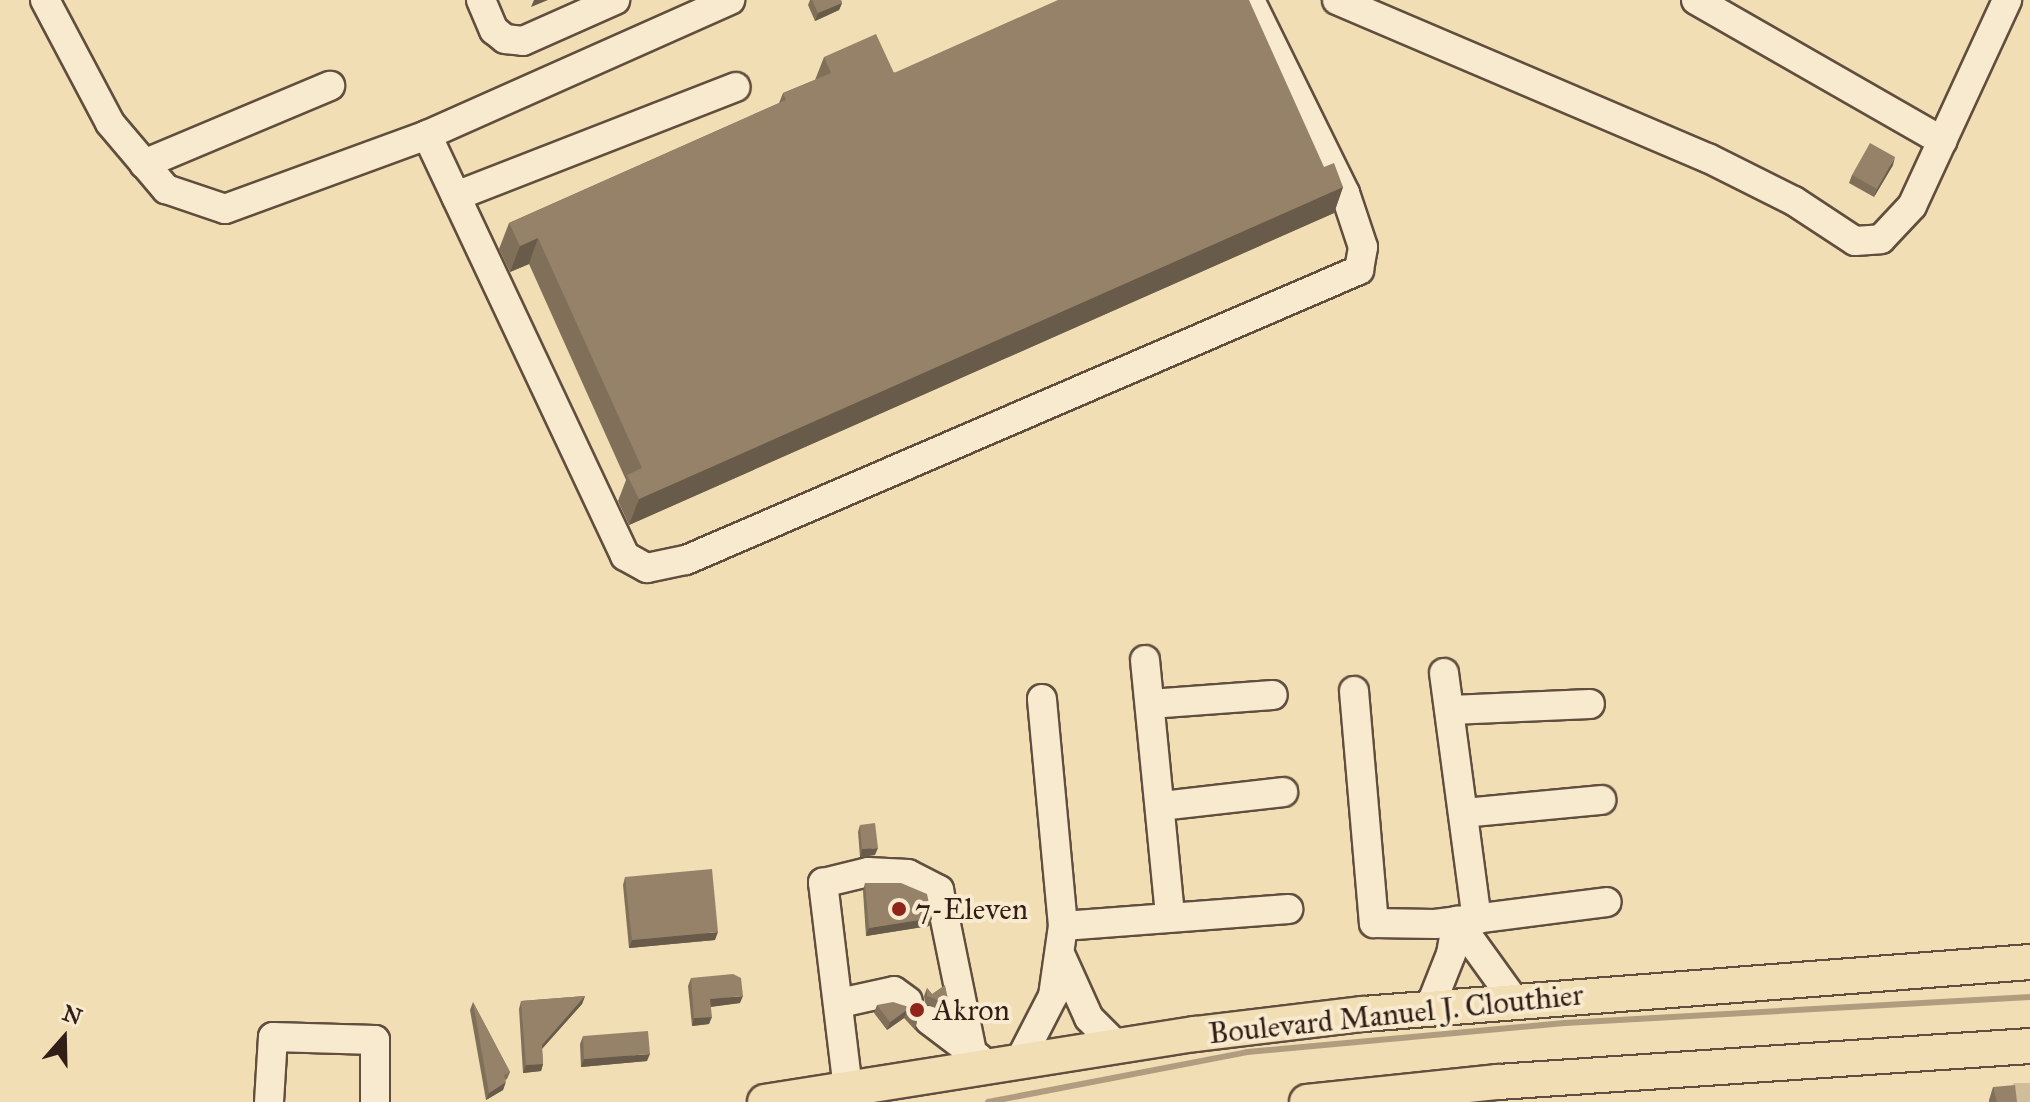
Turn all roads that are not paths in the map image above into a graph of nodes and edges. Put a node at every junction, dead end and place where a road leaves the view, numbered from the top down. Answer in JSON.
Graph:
{"nodes":[{"id":1,"x":45,"y":0,"type":"edge"},
{"id":2,"x":481,"y":0,"type":"edge"},
{"id":3,"x":615,"y":0,"type":"edge"},
{"id":4,"x":730,"y":0,"type":"edge"},
{"id":5,"x":1250,"y":0,"type":"edge"},
{"id":6,"x":1337,"y":0,"type":"edge"},
{"id":7,"x":1696,"y":0,"type":"edge"},
{"id":8,"x":2007,"y":0,"type":"edge"},
{"id":9,"x":330,"y":86,"type":"dead end"},
{"id":10,"x":736,"y":87,"type":"dead end"},
{"id":11,"x":427,"y":135,"type":"junction"},
{"id":12,"x":1942,"y":141,"type":"junction"},
{"id":13,"x":144,"y":164,"type":"junction"},
{"id":14,"x":456,"y":196,"type":"junction"},
{"id":15,"x":1145,"y":660,"type":"dead end"},
{"id":16,"x":1444,"y":673,"type":"dead end"},
{"id":17,"x":1354,"y":691,"type":"dead end"},
{"id":18,"x":1273,"y":695,"type":"dead end"},
{"id":19,"x":1042,"y":699,"type":"dead end"},
{"id":20,"x":1150,"y":704,"type":"junction"},
{"id":21,"x":1590,"y":704,"type":"dead end"},
{"id":22,"x":1451,"y":710,"type":"junction"},
{"id":23,"x":1283,"y":792,"type":"dead end"},
{"id":24,"x":1601,"y":800,"type":"dead end"},
{"id":25,"x":1161,"y":806,"type":"junction"},
{"id":26,"x":1463,"y":813,"type":"junction"},
{"id":27,"x":1607,"y":902,"type":"dead end"},
{"id":28,"x":1288,"y":909,"type":"dead end"},
{"id":29,"x":1170,"y":917,"type":"junction"},
{"id":30,"x":1467,"y":921,"type":"junction"},
{"id":31,"x":1061,"y":939,"type":"junction"},
{"id":32,"x":2030,"y":962,"type":"edge"},
{"id":33,"x":1514,"y":1000,"type":"junction"},
{"id":34,"x":840,"y":1003,"type":"junction"},
{"id":35,"x":1430,"y":1007,"type":"junction"},
{"id":36,"x":2030,"y":1046,"type":"edge"},
{"id":37,"x":1118,"y":1047,"type":"junction"},
{"id":38,"x":992,"y":1060,"type":"junction"},
{"id":39,"x":848,"y":1089,"type":"junction"},
{"id":40,"x":1514,"y":1091,"type":"edge"},
{"id":41,"x":1435,"y":1095,"type":"edge"},
{"id":42,"x":269,"y":1102,"type":"edge"},
{"id":43,"x":375,"y":1102,"type":"edge"},
{"id":44,"x":765,"y":1102,"type":"edge"},
{"id":45,"x":1307,"y":1102,"type":"edge"}],
"edges":[{"from":1,"to":13,"type":"street"},
{"from":2,"to":3,"type":"street"},
{"from":4,"to":11,"type":"street"},
{"from":5,"to":14,"type":"street"},
{"from":6,"to":12,"type":"street"},
{"from":7,"to":12,"type":"street"},
{"from":8,"to":12,"type":"street"},
{"from":9,"to":13,"type":"street"},
{"from":10,"to":14,"type":"street"},
{"from":11,"to":13,"type":"street"},
{"from":11,"to":14,"type":"street"},
{"from":15,"to":20,"type":"street"},
{"from":16,"to":22,"type":"street"},
{"from":17,"to":30,"type":"street"},
{"from":18,"to":20,"type":"street"},
{"from":19,"to":31,"type":"street"},
{"from":20,"to":25,"type":"street"},
{"from":21,"to":22,"type":"street"},
{"from":22,"to":26,"type":"street"},
{"from":23,"to":25,"type":"street"},
{"from":24,"to":26,"type":"street"},
{"from":25,"to":29,"type":"street"},
{"from":26,"to":30,"type":"street"},
{"from":27,"to":30,"type":"street"},
{"from":28,"to":29,"type":"street"},
{"from":29,"to":31,"type":"street"},
{"from":30,"to":33,"type":"street"},
{"from":30,"to":35,"type":"street"},
{"from":31,"to":37,"type":"street"},
{"from":31,"to":38,"type":"street"},
{"from":32,"to":33,"type":"main road","name":"Boulevard Manuel J. Clouthier"},
{"from":33,"to":35,"type":"main road","name":"Boulevard Manuel J. Clouthier"},
{"from":34,"to":38,"type":"street"},
{"from":34,"to":38,"type":"street"},
{"from":34,"to":39,"type":"street"},
{"from":35,"to":37,"type":"main road","name":"Boulevard Manuel J. Clouthier"},
{"from":36,"to":40,"type":"main road"},
{"from":37,"to":38,"type":"main road","name":"Boulevard Manuel J. Clouthier"},
{"from":38,"to":39,"type":"main road","name":"Boulevard Manuel J. Clouthier"},
{"from":39,"to":44,"type":"main road","name":"Boulevard Manuel J. Clouthier"},
{"from":40,"to":41,"type":"main road"},
{"from":41,"to":45,"type":"main road"},
{"from":42,"to":43,"type":"street"}]}
